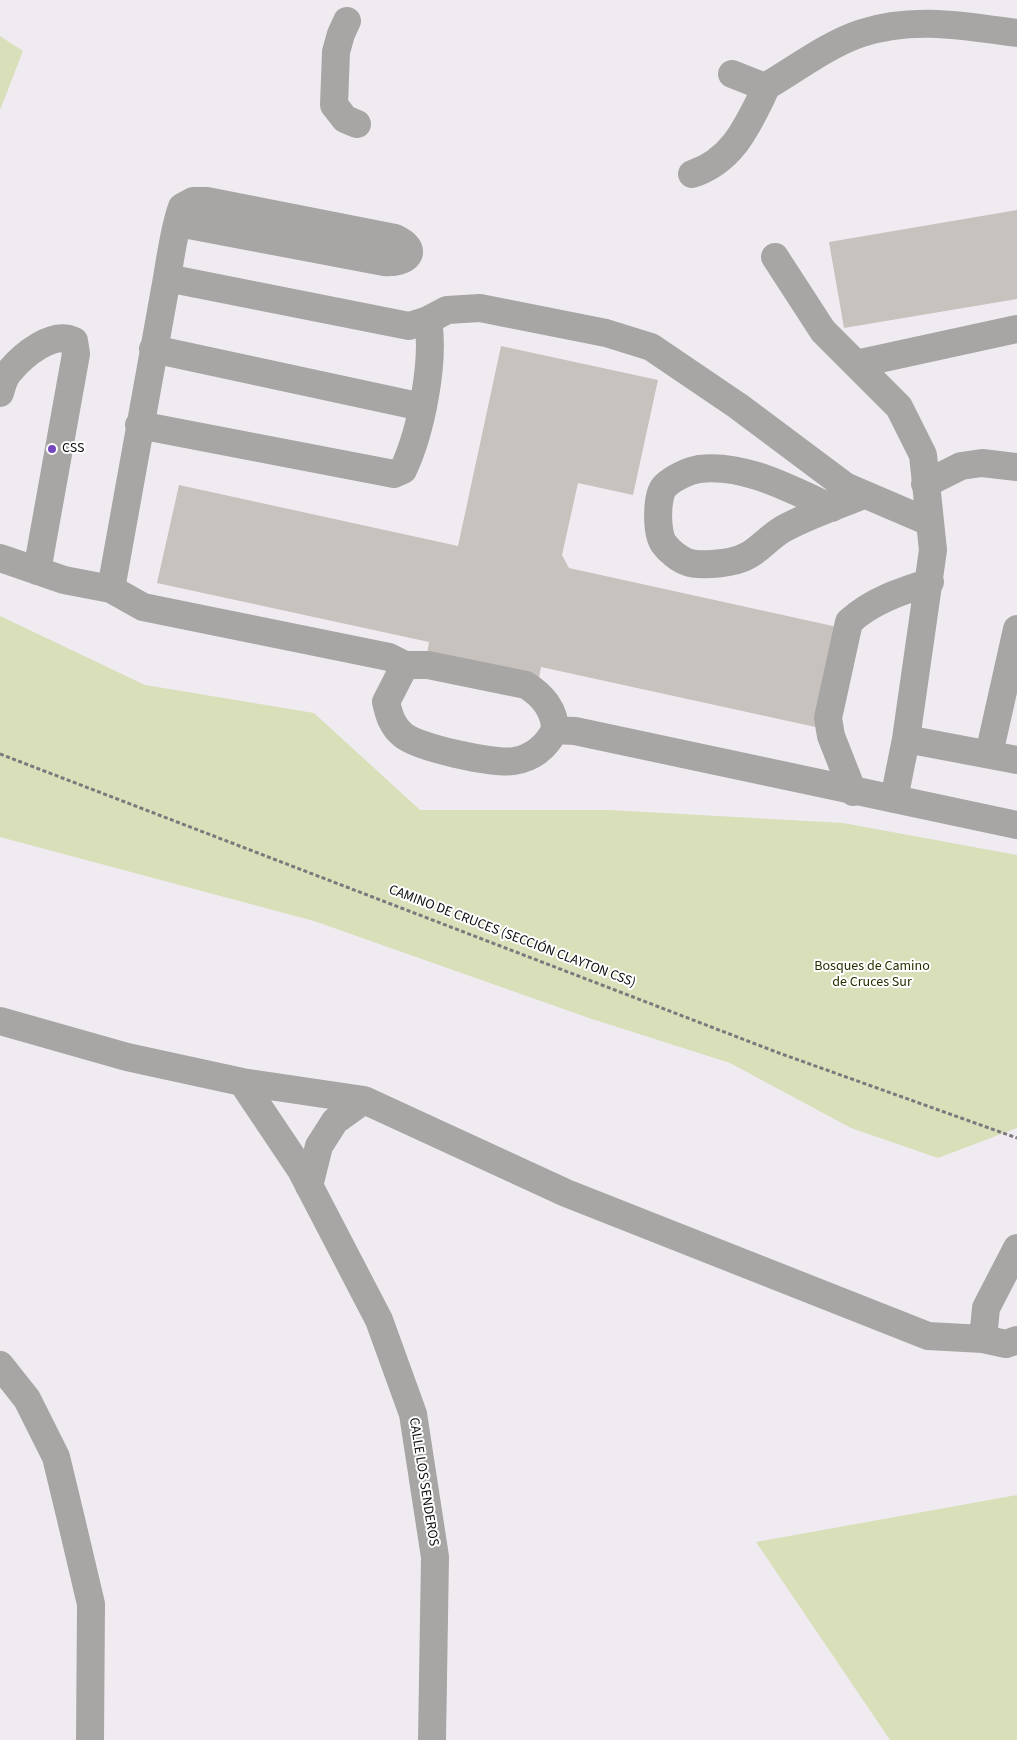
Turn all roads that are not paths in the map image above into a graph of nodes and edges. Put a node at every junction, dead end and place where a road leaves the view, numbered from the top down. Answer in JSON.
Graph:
{"nodes":[{"id":1,"x":347,"y":21,"type":"dead end"},
{"id":2,"x":1017,"y":33,"type":"edge"},
{"id":3,"x":732,"y":74,"type":"dead end"},
{"id":4,"x":765,"y":88,"type":"junction"},
{"id":5,"x":357,"y":124,"type":"dead end"},
{"id":6,"x":692,"y":174,"type":"dead end"},
{"id":7,"x":178,"y":223,"type":"junction"},
{"id":8,"x":775,"y":257,"type":"dead end"},
{"id":9,"x":166,"y":278,"type":"junction"},
{"id":10,"x":428,"y":320,"type":"junction"},
{"id":11,"x":1017,"y":329,"type":"edge"},
{"id":12,"x":153,"y":349,"type":"junction"},
{"id":13,"x":856,"y":364,"type":"junction"},
{"id":14,"x":0,"y":393,"type":"edge"},
{"id":15,"x":422,"y":407,"type":"junction"},
{"id":16,"x":139,"y":425,"type":"junction"},
{"id":17,"x":1017,"y":467,"type":"edge"},
{"id":18,"x":925,"y":484,"type":"junction"},
{"id":19,"x":863,"y":495,"type":"junction"},
{"id":20,"x":832,"y":508,"type":"junction"},
{"id":21,"x":929,"y":522,"type":"junction"},
{"id":22,"x":0,"y":558,"type":"edge"},
{"id":23,"x":37,"y":571,"type":"junction"},
{"id":24,"x":930,"y":582,"type":"junction"},
{"id":25,"x":111,"y":589,"type":"junction"},
{"id":26,"x":1017,"y":629,"type":"edge"},
{"id":27,"x":405,"y":665,"type":"junction"},
{"id":28,"x":554,"y":730,"type":"junction"},
{"id":29,"x":906,"y":739,"type":"junction"},
{"id":30,"x":989,"y":754,"type":"junction"},
{"id":31,"x":1017,"y":760,"type":"edge"},
{"id":32,"x":853,"y":792,"type":"junction"},
{"id":33,"x":894,"y":799,"type":"junction"},
{"id":34,"x":1017,"y":825,"type":"edge"},
{"id":35,"x":0,"y":1021,"type":"edge"},
{"id":36,"x":242,"y":1082,"type":"junction"},
{"id":37,"x":364,"y":1100,"type":"junction"},
{"id":38,"x":309,"y":1186,"type":"junction"},
{"id":39,"x":1017,"y":1248,"type":"edge"},
{"id":40,"x":983,"y":1339,"type":"junction"},
{"id":41,"x":1017,"y":1340,"type":"edge"},
{"id":42,"x":0,"y":1366,"type":"edge"},
{"id":43,"x":90,"y":1740,"type":"edge"},
{"id":44,"x":432,"y":1740,"type":"edge"}],
"edges":[{"from":1,"to":5,"type":"street"},
{"from":2,"to":4,"type":"street"},
{"from":3,"to":4,"type":"street"},
{"from":4,"to":6,"type":"street"},
{"from":7,"to":7,"type":"street"},
{"from":7,"to":9,"type":"street"},
{"from":8,"to":13,"type":"street"},
{"from":9,"to":10,"type":"street"},
{"from":9,"to":12,"type":"street"},
{"from":10,"to":15,"type":"street"},
{"from":10,"to":19,"type":"street"},
{"from":11,"to":13,"type":"street"},
{"from":12,"to":15,"type":"street"},
{"from":12,"to":16,"type":"street"},
{"from":13,"to":18,"type":"street"},
{"from":14,"to":23,"type":"street"},
{"from":15,"to":16,"type":"street"},
{"from":16,"to":25,"type":"street"},
{"from":17,"to":18,"type":"street"},
{"from":18,"to":21,"type":"street"},
{"from":19,"to":20,"type":"street"},
{"from":19,"to":21,"type":"street"},
{"from":20,"to":20,"type":"street"},
{"from":21,"to":24,"type":"street"},
{"from":22,"to":23,"type":"street"},
{"from":23,"to":25,"type":"street"},
{"from":24,"to":29,"type":"street"},
{"from":24,"to":32,"type":"street"},
{"from":25,"to":27,"type":"street"},
{"from":26,"to":30,"type":"street"},
{"from":27,"to":28,"type":"street"},
{"from":27,"to":28,"type":"street"},
{"from":28,"to":32,"type":"street"},
{"from":29,"to":30,"type":"street"},
{"from":29,"to":33,"type":"street"},
{"from":30,"to":31,"type":"street"},
{"from":32,"to":33,"type":"street"},
{"from":33,"to":34,"type":"street"},
{"from":35,"to":36,"type":"street"},
{"from":36,"to":37,"type":"street"},
{"from":36,"to":38,"type":"street","name":"CALLE LOS SENDEROS"},
{"from":37,"to":38,"type":"street"},
{"from":37,"to":40,"type":"street"},
{"from":38,"to":44,"type":"street","name":"CALLE LOS SENDEROS"},
{"from":39,"to":40,"type":"street"},
{"from":40,"to":41,"type":"street"},
{"from":42,"to":43,"type":"street"}]}
